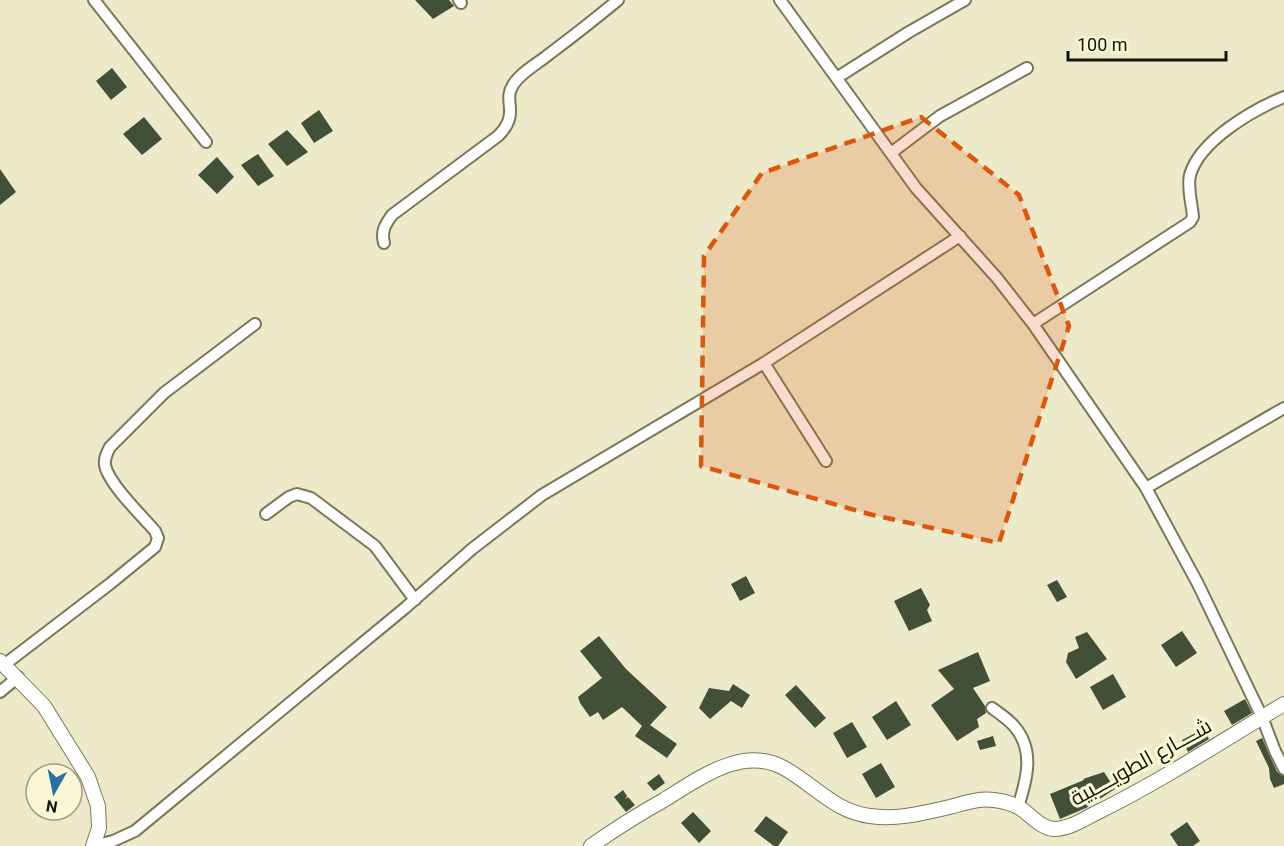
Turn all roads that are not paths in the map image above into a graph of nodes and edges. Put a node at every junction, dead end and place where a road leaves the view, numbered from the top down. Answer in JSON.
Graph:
{"nodes":[{"id":1,"x":94,"y":0,"type":"edge"},
{"id":2,"x":618,"y":0,"type":"edge"},
{"id":3,"x":780,"y":0,"type":"edge"},
{"id":4,"x":965,"y":0,"type":"edge"},
{"id":5,"x":1027,"y":68,"type":"dead end"},
{"id":6,"x":838,"y":77,"type":"junction"},
{"id":7,"x":1284,"y":97,"type":"edge"},
{"id":8,"x":206,"y":142,"type":"dead end"},
{"id":9,"x":891,"y":153,"type":"junction"},
{"id":10,"x":960,"y":236,"type":"junction"},
{"id":11,"x":384,"y":243,"type":"dead end"},
{"id":12,"x":255,"y":324,"type":"dead end"},
{"id":13,"x":1034,"y":324,"type":"junction"},
{"id":14,"x":764,"y":363,"type":"junction"},
{"id":15,"x":1284,"y":408,"type":"edge"},
{"id":16,"x":826,"y":461,"type":"dead end"},
{"id":17,"x":1146,"y":488,"type":"junction"},
{"id":18,"x":266,"y":514,"type":"dead end"},
{"id":19,"x":415,"y":600,"type":"junction"},
{"id":20,"x":2,"y":663,"type":"edge"},
{"id":21,"x":18,"y":678,"type":"junction"},
{"id":22,"x":0,"y":692,"type":"edge"},
{"id":23,"x":1284,"y":704,"type":"edge"},
{"id":24,"x":992,"y":708,"type":"dead end"},
{"id":25,"x":1262,"y":717,"type":"junction"},
{"id":26,"x":1284,"y":769,"type":"edge"},
{"id":27,"x":1018,"y":807,"type":"junction"},
{"id":28,"x":93,"y":846,"type":"edge"},
{"id":29,"x":591,"y":846,"type":"edge"}],
"edges":[{"from":1,"to":8,"type":"street"},
{"from":2,"to":11,"type":"street"},
{"from":3,"to":6,"type":"street"},
{"from":4,"to":6,"type":"street"},
{"from":5,"to":9,"type":"street"},
{"from":6,"to":9,"type":"street"},
{"from":7,"to":13,"type":"street"},
{"from":9,"to":10,"type":"street"},
{"from":10,"to":13,"type":"street"},
{"from":10,"to":14,"type":"street"},
{"from":12,"to":20,"type":"street"},
{"from":13,"to":17,"type":"street"},
{"from":14,"to":16,"type":"street"},
{"from":14,"to":19,"type":"street"},
{"from":15,"to":17,"type":"street"},
{"from":17,"to":25,"type":"street"},
{"from":18,"to":19,"type":"street"},
{"from":19,"to":28,"type":"street"},
{"from":20,"to":21,"type":"street"},
{"from":21,"to":22,"type":"street"},
{"from":21,"to":28,"type":"street"},
{"from":23,"to":25,"type":"street","name":"شــــارع الطويــــبية"},
{"from":24,"to":27,"type":"street"},
{"from":25,"to":26,"type":"street"},
{"from":25,"to":27,"type":"street","name":"شــــارع الطويــــبية"},
{"from":27,"to":29,"type":"street","name":"شــــارع الطويــــبية"}]}
